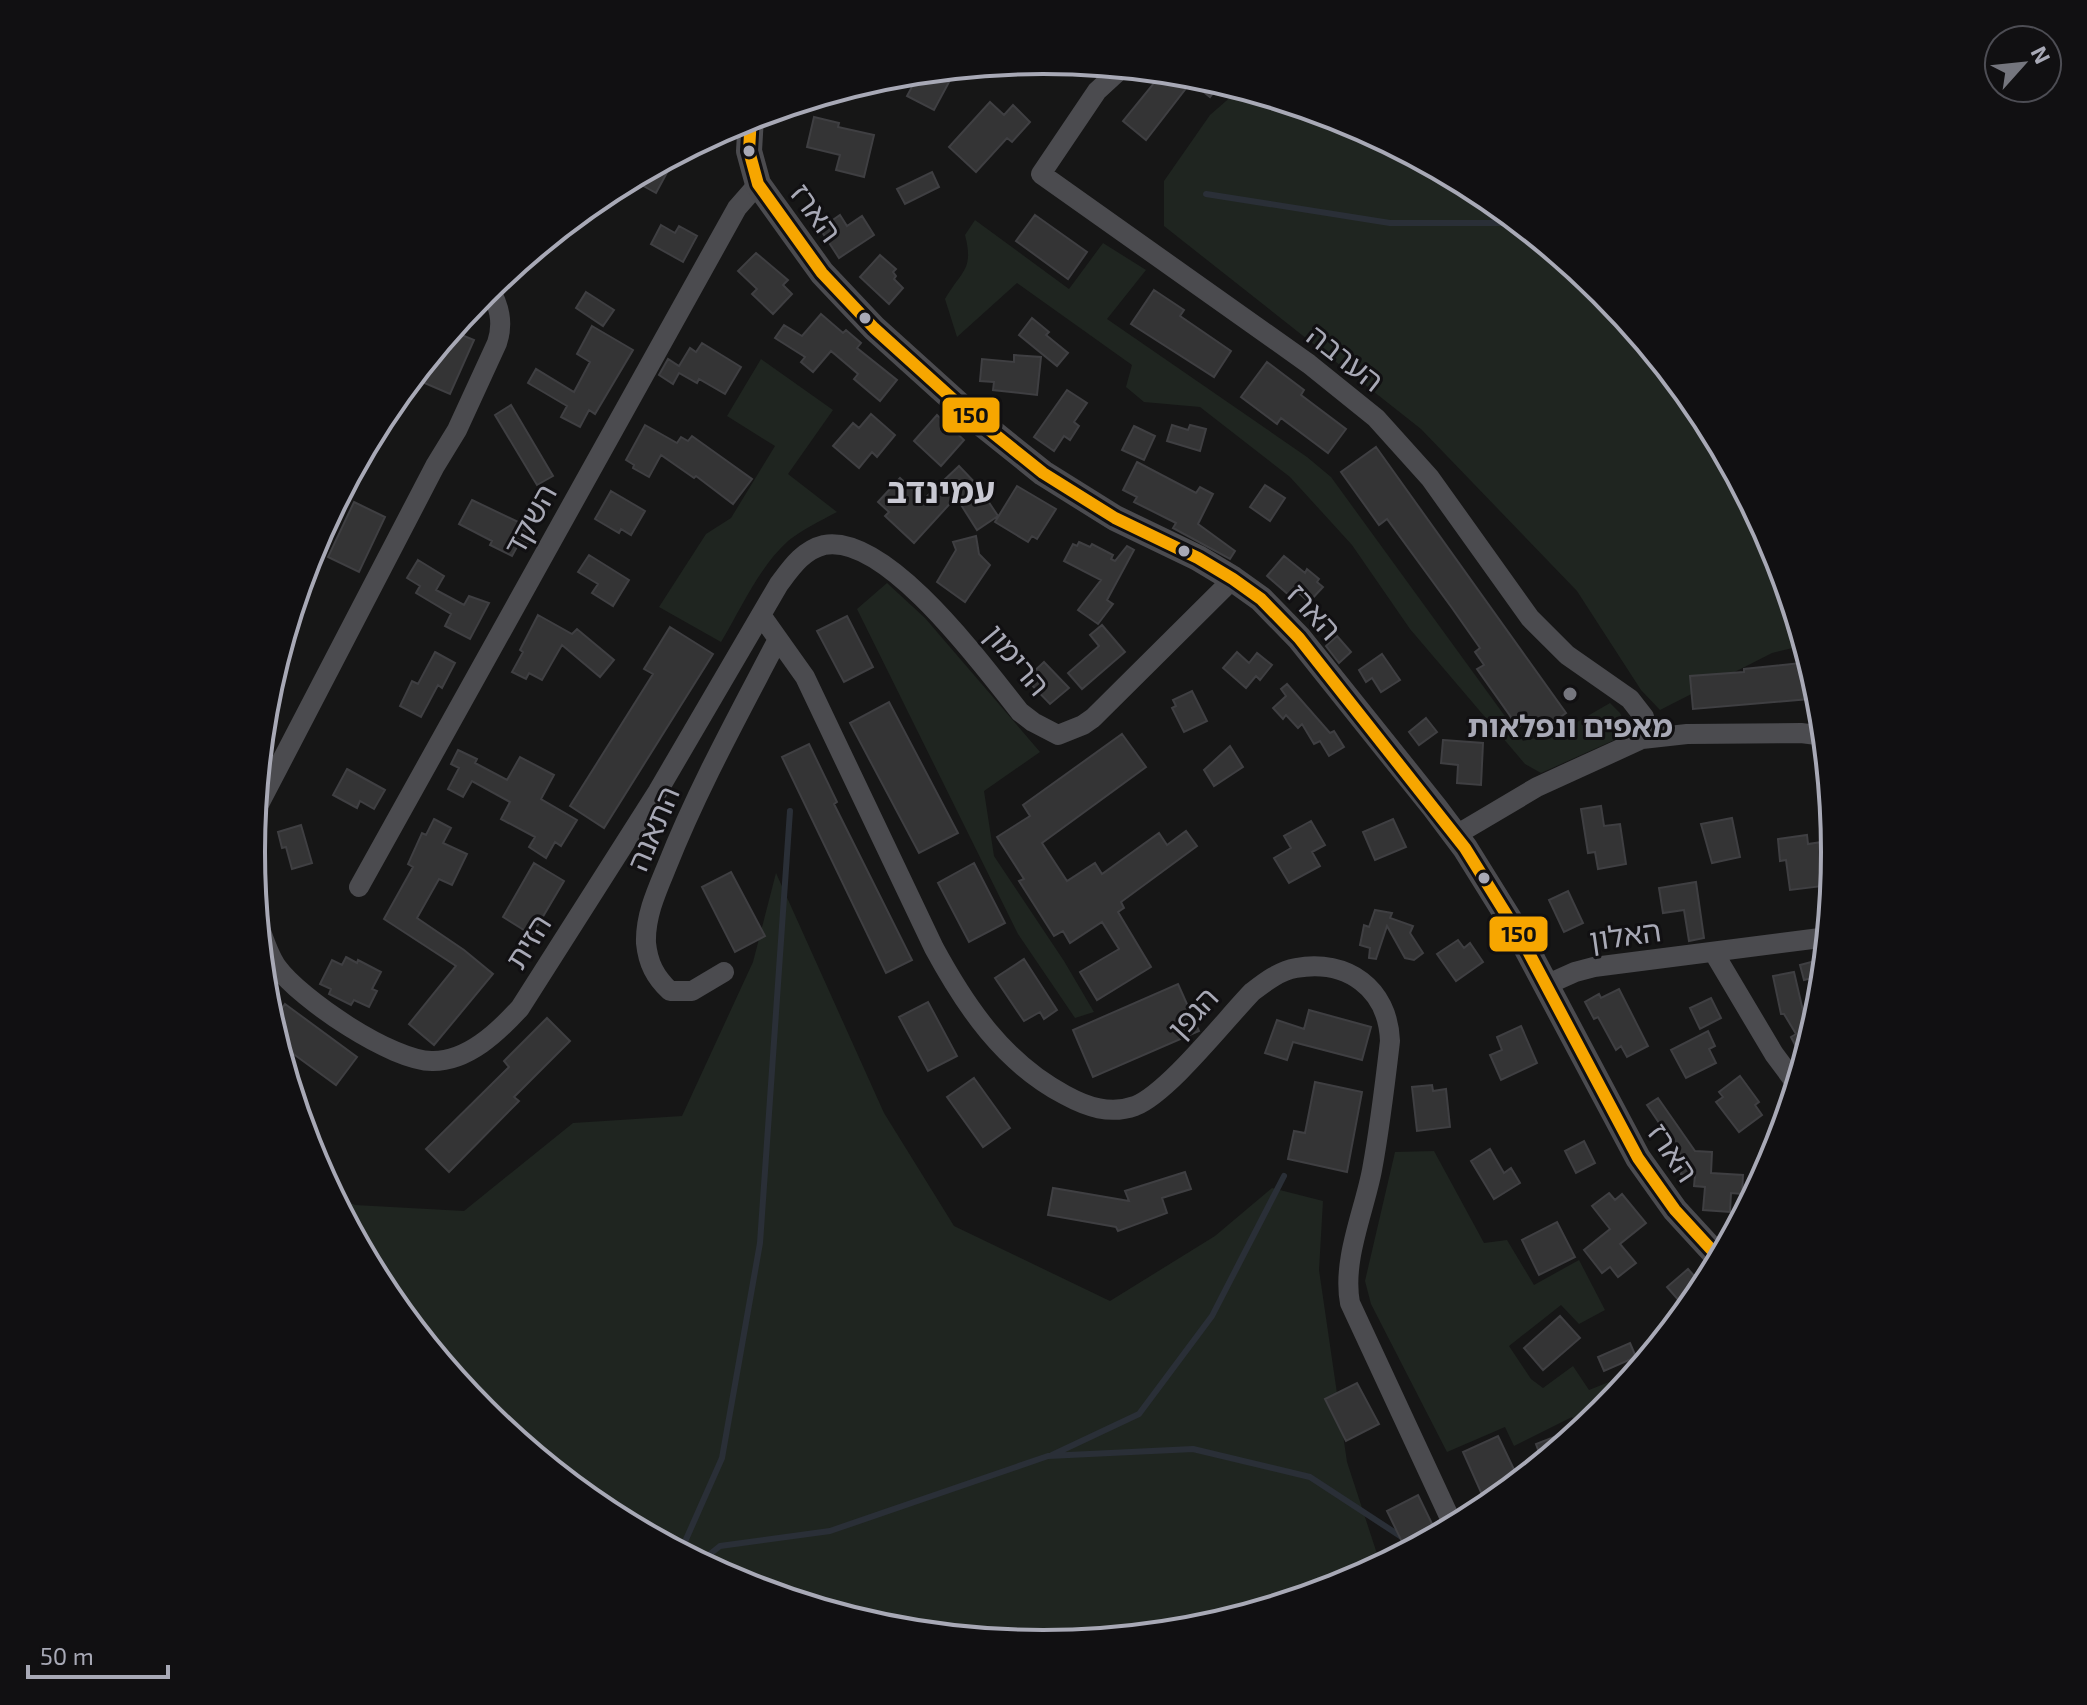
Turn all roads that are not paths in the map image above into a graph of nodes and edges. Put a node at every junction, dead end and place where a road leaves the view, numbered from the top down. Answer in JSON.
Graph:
{"nodes":[{"id":1,"x":1111,"y":78,"type":"edge"},
{"id":2,"x":746,"y":133,"type":"edge"},
{"id":3,"x":758,"y":184,"type":"junction"},
{"id":4,"x":495,"y":300,"type":"edge"},
{"id":5,"x":1233,"y":579,"type":"junction"},
{"id":6,"x":761,"y":615,"type":"junction"},
{"id":7,"x":778,"y":639,"type":"junction"},
{"id":8,"x":1812,"y":734,"type":"edge"},
{"id":9,"x":1649,"y":738,"type":"junction"},
{"id":10,"x":269,"y":786,"type":"edge"},
{"id":11,"x":1456,"y":835,"type":"junction"},
{"id":12,"x":359,"y":887,"type":"dead end"},
{"id":13,"x":1817,"y":939,"type":"edge"},
{"id":14,"x":1714,"y":953,"type":"junction"},
{"id":15,"x":273,"y":958,"type":"edge"},
{"id":16,"x":724,"y":972,"type":"dead end"},
{"id":17,"x":1546,"y":985,"type":"junction"},
{"id":18,"x":1789,"y":1074,"type":"edge"},
{"id":19,"x":1712,"y":1251,"type":"edge"},
{"id":20,"x":1449,"y":1517,"type":"edge"}],
"edges":[{"from":1,"to":9,"type":"street","name":"הערבה"},
{"from":2,"to":3,"type":"street","name":"הארז"},
{"from":3,"to":5,"type":"street","name":"הארז"},
{"from":3,"to":12,"type":"street","name":"השקד"},
{"from":4,"to":10,"type":"street"},
{"from":5,"to":6,"type":"street","name":"הרימון"},
{"from":5,"to":11,"type":"street","name":"הארז"},
{"from":6,"to":7,"type":"street","name":"הגפן"},
{"from":6,"to":15,"type":"street","name":"הזית"},
{"from":7,"to":16,"type":"street","name":"התאנה"},
{"from":7,"to":20,"type":"street","name":"הגפן"},
{"from":8,"to":9,"type":"street"},
{"from":9,"to":11,"type":"street"},
{"from":11,"to":17,"type":"street","name":"הארז"},
{"from":13,"to":14,"type":"street","name":"האלון"},
{"from":14,"to":17,"type":"street","name":"האלון"},
{"from":14,"to":18,"type":"street"},
{"from":17,"to":19,"type":"street","name":"הארז"}]}
